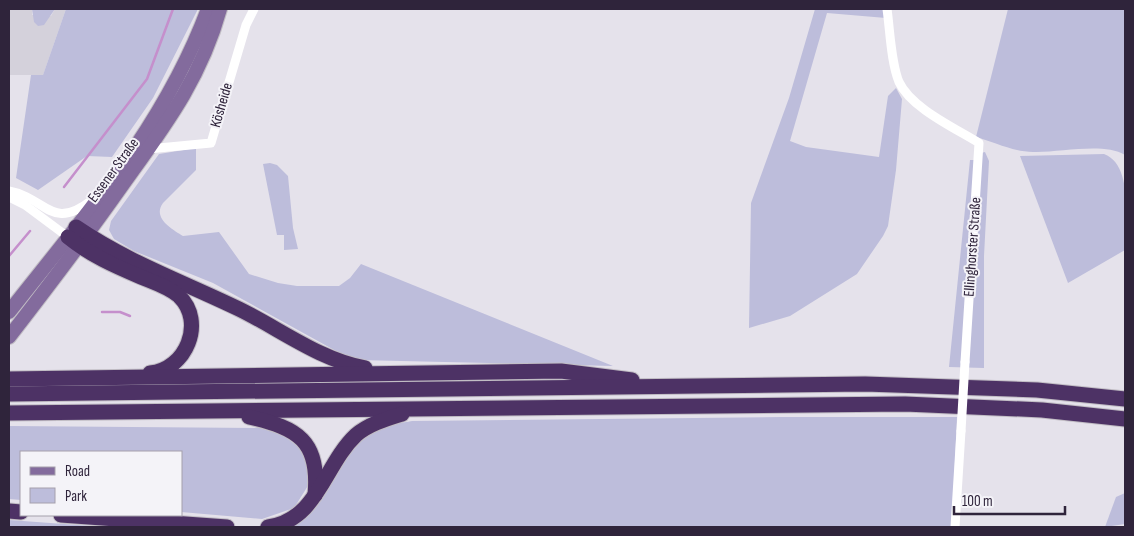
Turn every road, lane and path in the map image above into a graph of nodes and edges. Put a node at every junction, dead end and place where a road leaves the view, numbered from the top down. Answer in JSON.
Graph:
{"nodes":[{"id":1,"x":208,"y":9,"type":"edge"},
{"id":2,"x":220,"y":9,"type":"edge"},
{"id":3,"x":254,"y":9,"type":"edge"},
{"id":4,"x":887,"y":9,"type":"edge"},
{"id":5,"x":148,"y":149,"type":"junction"},
{"id":6,"x":106,"y":189,"type":"junction"},
{"id":7,"x":9,"y":191,"type":"edge"},
{"id":8,"x":9,"y":197,"type":"edge"},
{"id":9,"x":50,"y":211,"type":"junction"},
{"id":10,"x":77,"y":236,"type":"junction"},
{"id":11,"x":9,"y":312,"type":"edge"},
{"id":12,"x":9,"y":337,"type":"edge"},
{"id":13,"x":394,"y":373,"type":"junction"},
{"id":14,"x":9,"y":379,"type":"edge"},
{"id":15,"x":87,"y":379,"type":"junction"},
{"id":16,"x":678,"y":386,"type":"junction"},
{"id":17,"x":1125,"y":390,"type":"edge"},
{"id":18,"x":9,"y":394,"type":"edge"},
{"id":19,"x":1094,"y":395,"type":"junction"},
{"id":20,"x":1125,"y":399,"type":"edge"},
{"id":21,"x":415,"y":409,"type":"junction"},
{"id":22,"x":226,"y":411,"type":"junction"},
{"id":23,"x":9,"y":413,"type":"edge"},
{"id":24,"x":1094,"y":415,"type":"junction"},
{"id":25,"x":1125,"y":419,"type":"edge"},
{"id":26,"x":1125,"y":425,"type":"edge"},
{"id":27,"x":315,"y":495,"type":"junction"},
{"id":28,"x":75,"y":516,"type":"edge"},
{"id":29,"x":227,"y":527,"type":"edge"},
{"id":30,"x":268,"y":527,"type":"edge"},
{"id":31,"x":955,"y":527,"type":"edge"}],
"edges":[{"from":1,"to":6,"type":"main road","name":"Essener Straße"},
{"from":2,"to":5,"type":"main road","name":"Essener Straße"},
{"from":3,"to":5,"type":"street","name":"Kösheide"},
{"from":4,"to":31,"type":"street","name":"Ellinghorster Straße","bridge":true},
{"from":5,"to":10,"type":"main road","name":"Essener Straße"},
{"from":6,"to":9,"type":"street"},
{"from":6,"to":10,"type":"main road","name":"Essener Straße"},
{"from":7,"to":9,"type":"street"},
{"from":8,"to":10,"type":"street"},
{"from":9,"to":10,"type":"street"},
{"from":10,"to":11,"type":"main road","name":"Essener Straße"},
{"from":10,"to":12,"type":"main road","name":"Essener Straße"},
{"from":10,"to":13,"type":"highway"},
{"from":10,"to":15,"type":"highway"},
{"from":13,"to":15,"type":"highway"},
{"from":13,"to":16,"type":"highway"},
{"from":14,"to":15,"type":"highway"},
{"from":16,"to":18,"type":"highway"},
{"from":16,"to":19,"type":"highway"},
{"from":17,"to":19,"type":"highway"},
{"from":19,"to":20,"type":"highway"},
{"from":21,"to":22,"type":"highway"},
{"from":21,"to":24,"type":"highway"},
{"from":21,"to":27,"type":"highway"},
{"from":22,"to":23,"type":"highway"},
{"from":22,"to":27,"type":"highway"},
{"from":24,"to":25,"type":"highway"},
{"from":24,"to":26,"type":"highway"},
{"from":27,"to":30,"type":"highway"},
{"from":28,"to":29,"type":"highway"}]}
